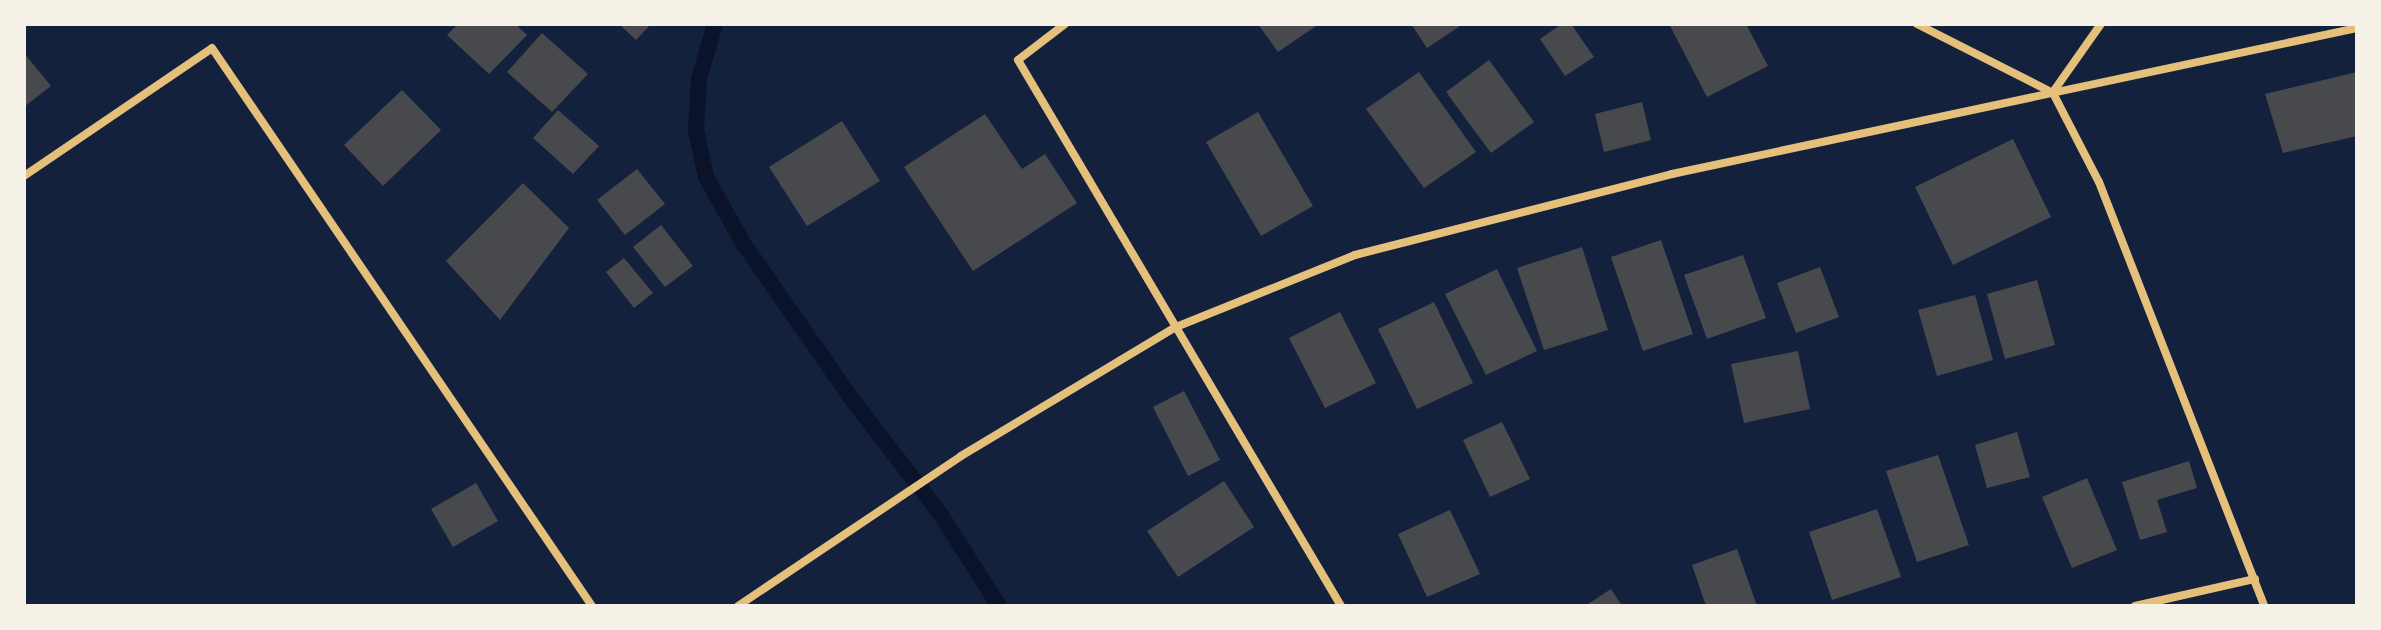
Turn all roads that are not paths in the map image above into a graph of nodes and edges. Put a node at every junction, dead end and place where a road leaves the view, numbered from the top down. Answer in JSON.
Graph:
{"nodes":[{"id":1,"x":1065,"y":24,"type":"edge"},
{"id":2,"x":1917,"y":24,"type":"edge"},
{"id":3,"x":2101,"y":24,"type":"edge"},
{"id":4,"x":2357,"y":28,"type":"edge"},
{"id":5,"x":2053,"y":93,"type":"junction"},
{"id":6,"x":24,"y":176,"type":"edge"},
{"id":7,"x":1176,"y":327,"type":"junction"},
{"id":8,"x":2255,"y":579,"type":"junction"},
{"id":9,"x":592,"y":606,"type":"edge"},
{"id":10,"x":738,"y":606,"type":"edge"},
{"id":11,"x":1341,"y":606,"type":"edge"},
{"id":12,"x":2135,"y":606,"type":"edge"},
{"id":13,"x":2264,"y":606,"type":"edge"}],
"edges":[{"from":1,"to":7,"type":"street"},
{"from":2,"to":5,"type":"street"},
{"from":3,"to":5,"type":"street"},
{"from":4,"to":5,"type":"street"},
{"from":5,"to":7,"type":"street"},
{"from":5,"to":8,"type":"street"},
{"from":6,"to":9,"type":"street"},
{"from":7,"to":10,"type":"street"},
{"from":7,"to":11,"type":"street"},
{"from":8,"to":12,"type":"street"},
{"from":8,"to":13,"type":"street"}]}
